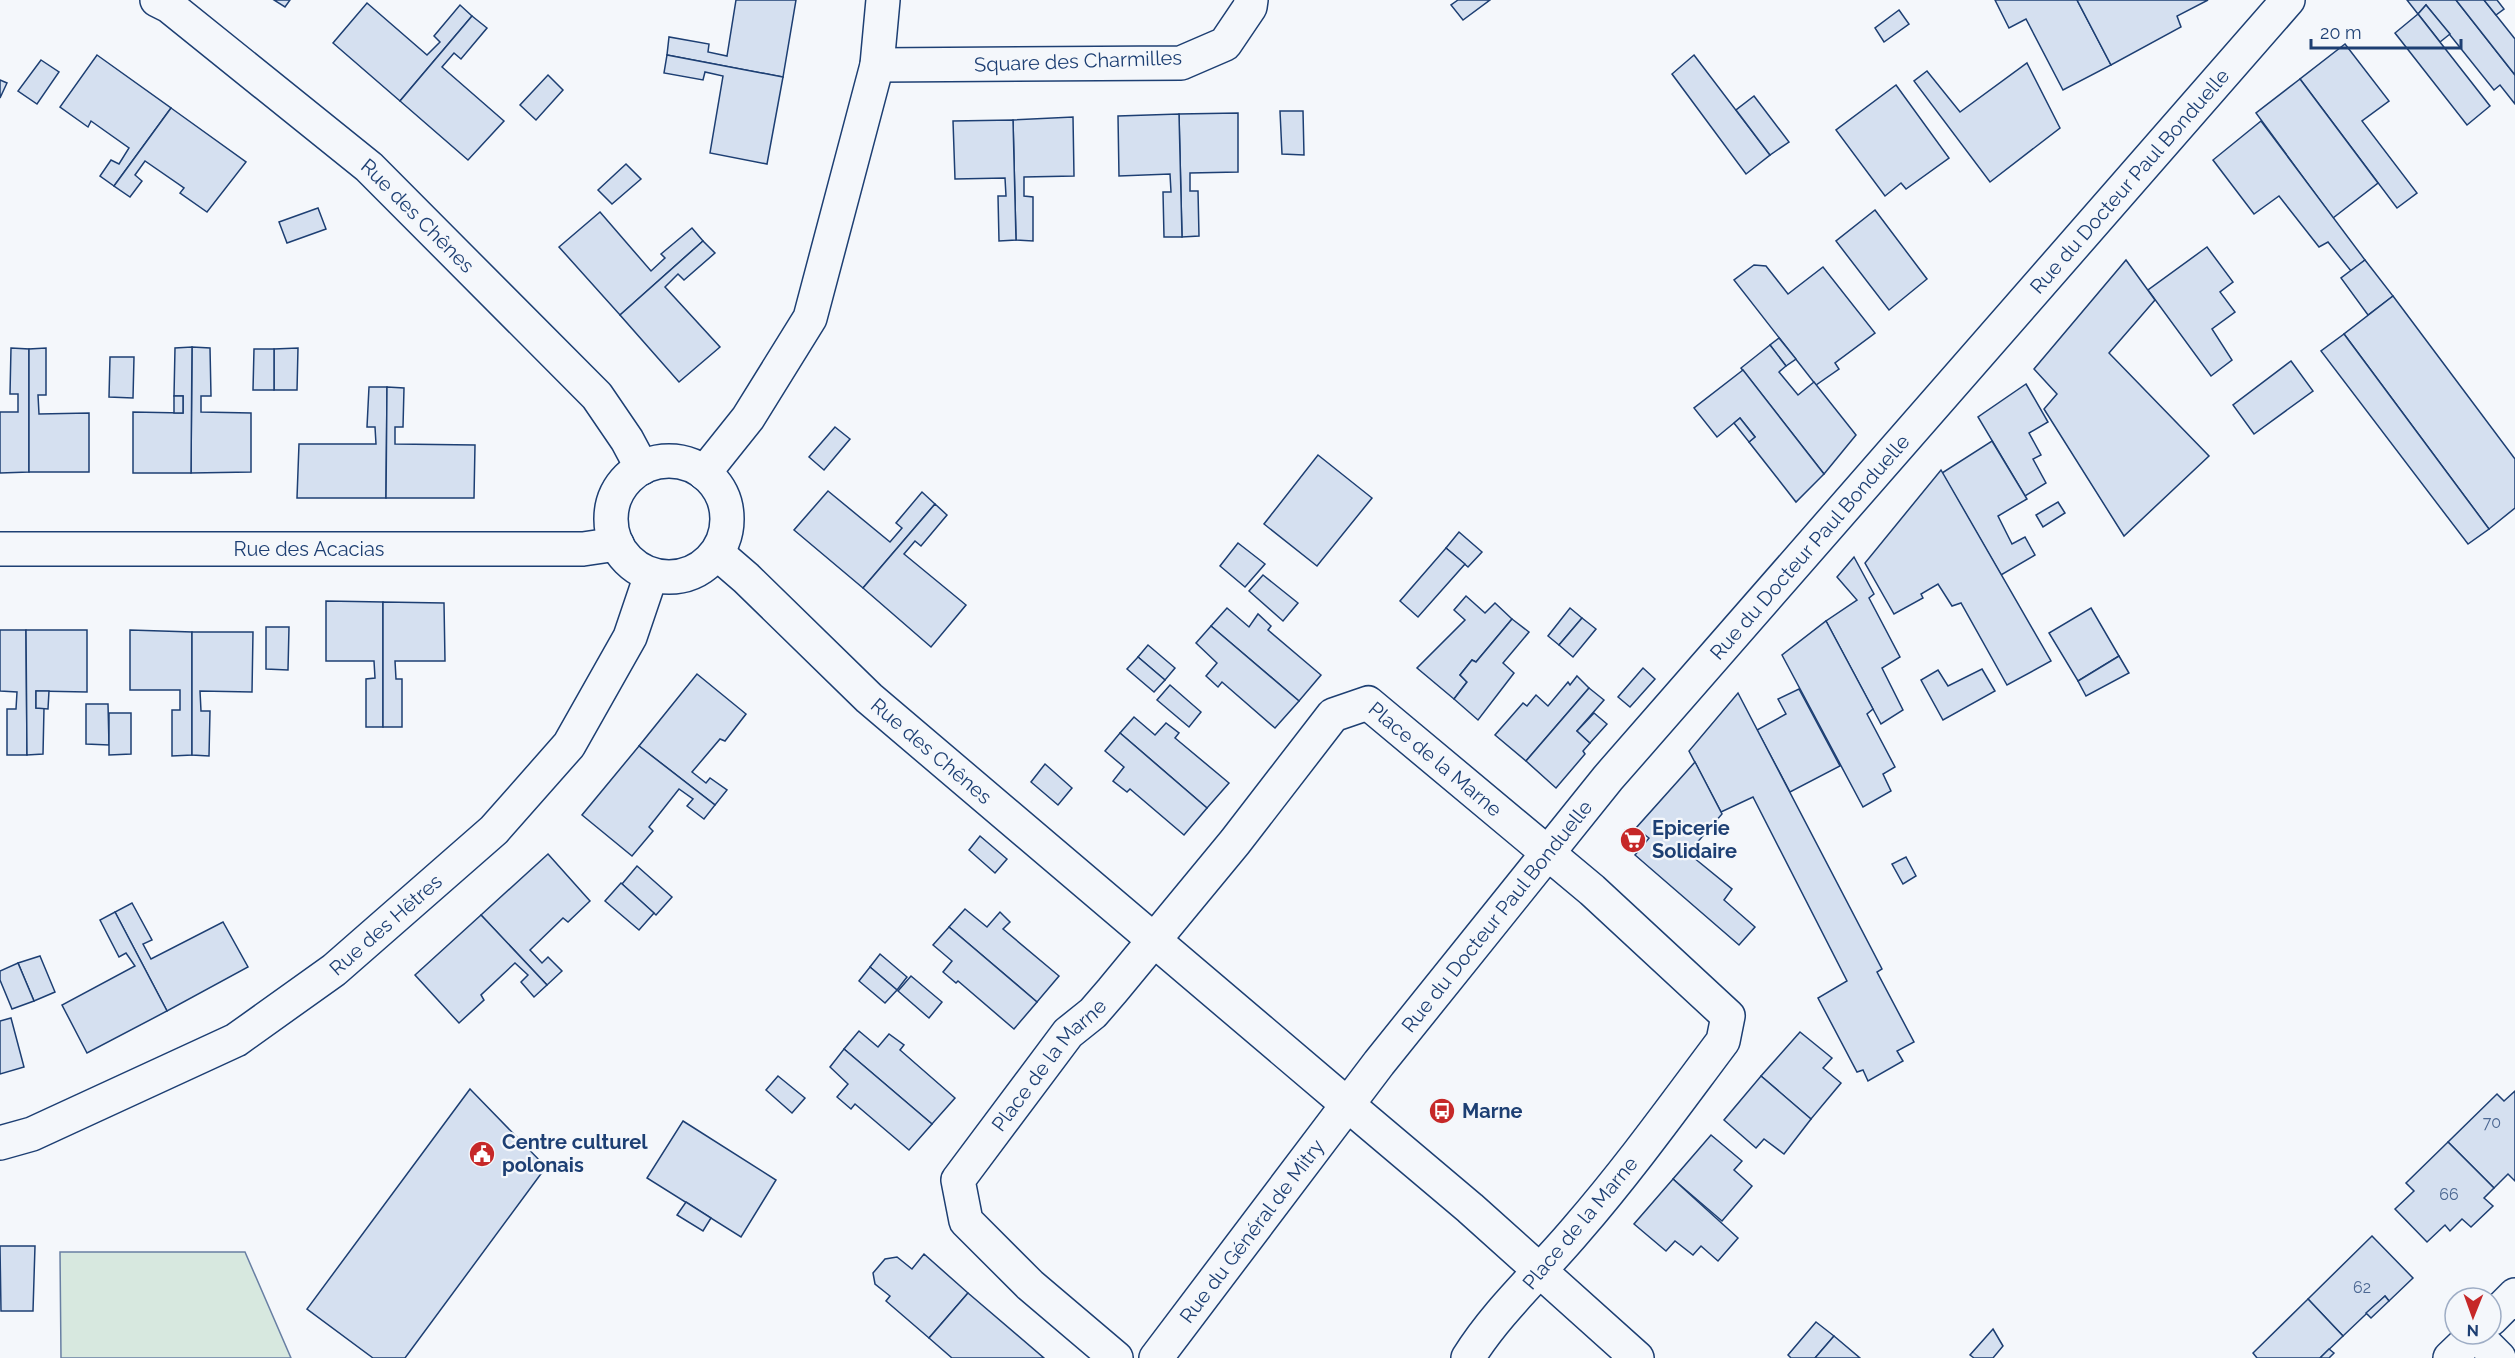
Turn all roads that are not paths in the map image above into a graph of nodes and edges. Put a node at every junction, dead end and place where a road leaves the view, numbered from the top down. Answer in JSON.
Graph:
{"nodes":[{"id":1,"x":157,"y":0,"type":"edge"},
{"id":2,"x":883,"y":0,"type":"edge"},
{"id":3,"x":1251,"y":0,"type":"edge"},
{"id":4,"x":2288,"y":0,"type":"edge"},
{"id":5,"x":877,"y":65,"type":"junction"},
{"id":6,"x":642,"y":468,"type":"junction"},
{"id":7,"x":704,"y":473,"type":"junction"},
{"id":8,"x":617,"y":544,"type":"junction"},
{"id":9,"x":0,"y":549,"type":"edge"},
{"id":10,"x":717,"y":553,"type":"junction"},
{"id":11,"x":651,"y":575,"type":"junction"},
{"id":12,"x":1546,"y":853,"type":"junction"},
{"id":13,"x":1155,"y":938,"type":"junction"},
{"id":14,"x":1348,"y":1105,"type":"junction"},
{"id":15,"x":0,"y":1143,"type":"edge"},
{"id":16,"x":1540,"y":1274,"type":"junction"},
{"id":17,"x":2515,"y":1295,"type":"edge"},
{"id":18,"x":2503,"y":1306,"type":"edge"},
{"id":19,"x":2462,"y":1346,"type":"edge"},
{"id":20,"x":2487,"y":1346,"type":"edge"},
{"id":21,"x":1116,"y":1358,"type":"edge"},
{"id":22,"x":1156,"y":1358,"type":"edge"},
{"id":23,"x":1468,"y":1358,"type":"edge"},
{"id":24,"x":1637,"y":1358,"type":"edge"},
{"id":25,"x":2450,"y":1358,"type":"edge"},
{"id":26,"x":2499,"y":1358,"type":"edge"}],
"edges":[{"from":1,"to":6,"type":"street","name":"Rue des Chênes"},
{"from":2,"to":5,"type":"street"},
{"from":3,"to":5,"type":"street","name":"Square des Charmilles"},
{"from":4,"to":12,"type":"street","name":"Rue du Docteur Paul Bonduelle"},
{"from":5,"to":7,"type":"street"},
{"from":6,"to":7,"type":"street"},
{"from":6,"to":8,"type":"street"},
{"from":7,"to":10,"type":"street"},
{"from":8,"to":9,"type":"street","name":"Rue des Acacias"},
{"from":8,"to":11,"type":"street"},
{"from":10,"to":11,"type":"street"},
{"from":10,"to":13,"type":"street","name":"Rue des Chênes"},
{"from":11,"to":15,"type":"street","name":"Rue des Hêtres"},
{"from":12,"to":13,"type":"street","name":"Place de la Marne"},
{"from":12,"to":14,"type":"street","name":"Rue du Docteur Paul Bonduelle"},
{"from":12,"to":16,"type":"street","name":"Place de la Marne"},
{"from":13,"to":14,"type":"street","name":"Rue des Chênes"},
{"from":13,"to":21,"type":"street","name":"Place de la Marne"},
{"from":14,"to":16,"type":"street","name":"Rue des Chênes"},
{"from":14,"to":22,"type":"street","name":"Rue du Général de Mitry"},
{"from":16,"to":23,"type":"street","name":"Place de la Marne"},
{"from":16,"to":24,"type":"street","name":"Rue des Chênes"},
{"from":17,"to":18,"type":"street"},
{"from":19,"to":25,"type":"street"},
{"from":20,"to":26,"type":"street"}]}
